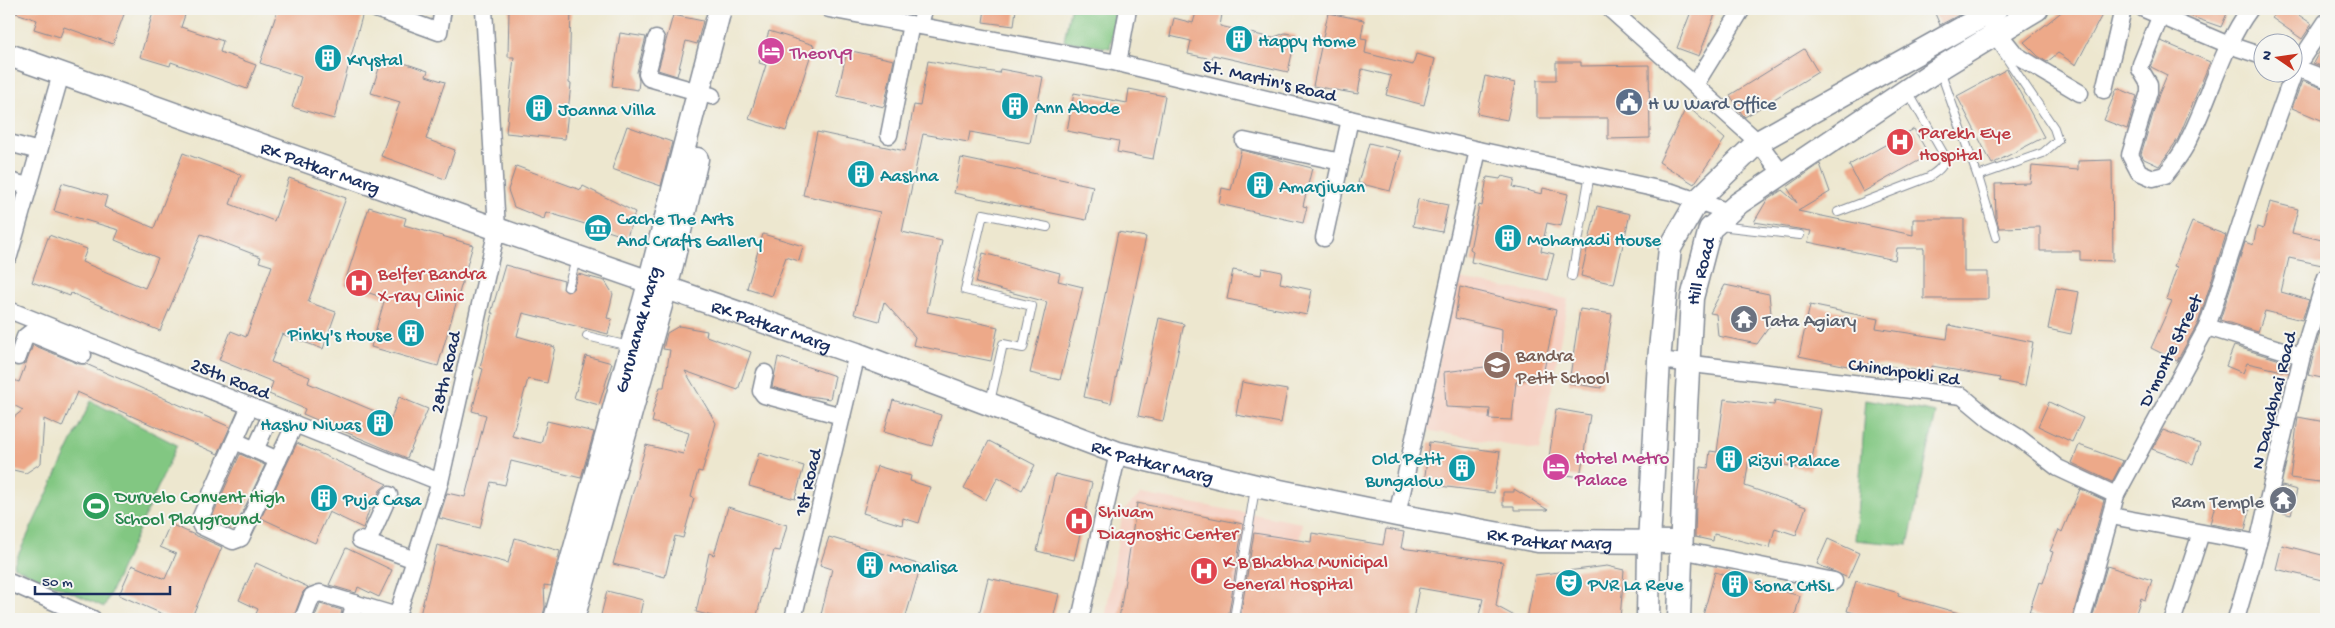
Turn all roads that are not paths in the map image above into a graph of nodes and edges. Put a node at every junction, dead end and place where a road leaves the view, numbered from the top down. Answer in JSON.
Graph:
{"nodes":[{"id":1,"x":376,"y":9,"type":"edge"},
{"id":2,"x":443,"y":9,"type":"edge"},
{"id":3,"x":484,"y":9,"type":"edge"},
{"id":4,"x":720,"y":9,"type":"edge"},
{"id":5,"x":734,"y":9,"type":"edge"},
{"id":6,"x":830,"y":9,"type":"edge"},
{"id":7,"x":922,"y":9,"type":"edge"},
{"id":8,"x":1128,"y":9,"type":"edge"},
{"id":9,"x":1610,"y":9,"type":"edge"},
{"id":10,"x":1742,"y":9,"type":"edge"},
{"id":11,"x":2038,"y":9,"type":"edge"},
{"id":12,"x":2123,"y":9,"type":"edge"},
{"id":13,"x":2144,"y":9,"type":"edge"},
{"id":14,"x":2250,"y":9,"type":"edge"},
{"id":15,"x":878,"y":13,"type":"edge"},
{"id":16,"x":2161,"y":15,"type":"junction"},
{"id":17,"x":2326,"y":22,"type":"edge"},
{"id":18,"x":1992,"y":23,"type":"edge"},
{"id":19,"x":915,"y":25,"type":"junction"},
{"id":20,"x":656,"y":39,"type":"dead end"},
{"id":21,"x":2230,"y":45,"type":"junction"},
{"id":22,"x":2252,"y":53,"type":"edge"},
{"id":23,"x":9,"y":55,"type":"edge"},
{"id":24,"x":2302,"y":55,"type":"edge"},
{"id":25,"x":1118,"y":64,"type":"junction"},
{"id":26,"x":1940,"y":68,"type":"junction"},
{"id":27,"x":2302,"y":69,"type":"edge"},
{"id":28,"x":61,"y":74,"type":"junction"},
{"id":29,"x":2326,"y":79,"type":"edge"},
{"id":30,"x":2289,"y":82,"type":"edge"},
{"id":31,"x":1695,"y":85,"type":"junction"},
{"id":32,"x":1907,"y":90,"type":"junction"},
{"id":33,"x":2104,"y":90,"type":"dead end"},
{"id":34,"x":2080,"y":93,"type":"dead end"},
{"id":35,"x":705,"y":94,"type":"junction"},
{"id":36,"x":1350,"y":119,"type":"junction"},
{"id":37,"x":889,"y":135,"type":"dead end"},
{"id":38,"x":1244,"y":141,"type":"dead end"},
{"id":39,"x":1758,"y":142,"type":"junction"},
{"id":40,"x":9,"y":143,"type":"edge"},
{"id":41,"x":1478,"y":150,"type":"junction"},
{"id":42,"x":39,"y":151,"type":"junction"},
{"id":43,"x":1341,"y":162,"type":"junction"},
{"id":44,"x":1590,"y":174,"type":"junction"},
{"id":45,"x":1782,"y":174,"type":"junction"},
{"id":46,"x":1978,"y":176,"type":"junction"},
{"id":47,"x":9,"y":181,"type":"edge"},
{"id":48,"x":27,"y":192,"type":"junction"},
{"id":49,"x":9,"y":193,"type":"edge"},
{"id":50,"x":1698,"y":200,"type":"junction"},
{"id":51,"x":1838,"y":212,"type":"dead end"},
{"id":52,"x":1722,"y":219,"type":"junction"},
{"id":53,"x":1047,"y":226,"type":"dead end"},
{"id":54,"x":497,"y":229,"type":"junction"},
{"id":55,"x":1800,"y":235,"type":"dead end"},
{"id":56,"x":1996,"y":236,"type":"dead end"},
{"id":57,"x":1324,"y":238,"type":"dead end"},
{"id":58,"x":9,"y":255,"type":"edge"},
{"id":59,"x":576,"y":257,"type":"junction"},
{"id":60,"x":1572,"y":276,"type":"dead end"},
{"id":61,"x":2326,"y":277,"type":"edge"},
{"id":62,"x":657,"y":285,"type":"junction"},
{"id":63,"x":568,"y":286,"type":"dead end"},
{"id":64,"x":2323,"y":298,"type":"edge"},
{"id":65,"x":9,"y":310,"type":"edge"},
{"id":66,"x":2207,"y":327,"type":"junction"},
{"id":67,"x":587,"y":336,"type":"dead end"},
{"id":68,"x":77,"y":347,"type":"junction"},
{"id":69,"x":640,"y":349,"type":"junction"},
{"id":70,"x":15,"y":353,"type":"edge"},
{"id":71,"x":857,"y":354,"type":"junction"},
{"id":72,"x":2302,"y":356,"type":"junction"},
{"id":73,"x":1659,"y":360,"type":"junction"},
{"id":74,"x":1687,"y":364,"type":"junction"},
{"id":75,"x":765,"y":373,"type":"dead end"},
{"id":76,"x":989,"y":404,"type":"junction"},
{"id":77,"x":250,"y":406,"type":"junction"},
{"id":78,"x":272,"y":415,"type":"junction"},
{"id":79,"x":842,"y":416,"type":"junction"},
{"id":80,"x":295,"y":424,"type":"junction"},
{"id":81,"x":234,"y":441,"type":"junction"},
{"id":82,"x":255,"y":450,"type":"junction"},
{"id":83,"x":1118,"y":453,"type":"junction"},
{"id":84,"x":278,"y":460,"type":"junction"},
{"id":85,"x":440,"y":482,"type":"junction"},
{"id":86,"x":1256,"y":486,"type":"junction"},
{"id":87,"x":389,"y":495,"type":"dead end"},
{"id":88,"x":2116,"y":495,"type":"junction"},
{"id":89,"x":1397,"y":515,"type":"junction"},
{"id":90,"x":2111,"y":516,"type":"junction"},
{"id":91,"x":2201,"y":533,"type":"junction"},
{"id":92,"x":1649,"y":543,"type":"junction"},
{"id":93,"x":2258,"y":543,"type":"junction"},
{"id":94,"x":1681,"y":546,"type":"junction"},
{"id":95,"x":415,"y":560,"type":"junction"},
{"id":96,"x":1834,"y":581,"type":"dead end"},
{"id":97,"x":9,"y":582,"type":"edge"},
{"id":98,"x":352,"y":611,"type":"edge"},
{"id":99,"x":397,"y":617,"type":"edge"},
{"id":100,"x":93,"y":619,"type":"edge"},
{"id":101,"x":303,"y":619,"type":"edge"},
{"id":102,"x":380,"y":619,"type":"edge"},
{"id":103,"x":555,"y":619,"type":"edge"},
{"id":104,"x":573,"y":619,"type":"edge"},
{"id":105,"x":794,"y":619,"type":"edge"},
{"id":106,"x":1080,"y":619,"type":"edge"},
{"id":107,"x":1234,"y":619,"type":"edge"},
{"id":108,"x":1648,"y":619,"type":"edge"},
{"id":109,"x":1679,"y":619,"type":"edge"},
{"id":110,"x":2082,"y":619,"type":"edge"},
{"id":111,"x":2173,"y":619,"type":"edge"},
{"id":112,"x":2236,"y":619,"type":"edge"}],
"edges":[{"from":1,"to":2,"type":"street"},
{"from":3,"to":54,"type":"street","name":"28th Road"},
{"from":4,"to":35,"type":"main road","name":"Gurunanak Marg"},
{"from":5,"to":35,"type":"main road","name":"Gurunanak Marg"},
{"from":6,"to":15,"type":"street","name":"St. Martin's Road"},
{"from":7,"to":19,"type":"street"},
{"from":8,"to":25,"type":"street"},
{"from":9,"to":31,"type":"street"},
{"from":10,"to":31,"type":"street"},
{"from":11,"to":18,"type":"main road","name":"Hill Road"},
{"from":12,"to":33,"type":"street"},
{"from":13,"to":16,"type":"street"},
{"from":14,"to":21,"type":"street"},
{"from":15,"to":19,"type":"street","name":"St. Martin's Road"},
{"from":16,"to":21,"type":"street"},
{"from":16,"to":21,"type":"street"},
{"from":17,"to":24,"type":"street","name":"D'monte Street"},
{"from":18,"to":26,"type":"main road","name":"Hill Road"},
{"from":18,"to":34,"type":"street"},
{"from":18,"to":39,"type":"main road","name":"Hill Road"},
{"from":18,"to":46,"type":"lane"},
{"from":19,"to":25,"type":"street","name":"St. Martin's Road"},
{"from":19,"to":37,"type":"street"},
{"from":20,"to":35,"type":"street"},
{"from":21,"to":22,"type":"street"},
{"from":23,"to":28,"type":"main road","name":"RK Patkar Marg"},
{"from":25,"to":36,"type":"street","name":"St. Martin's Road"},
{"from":26,"to":32,"type":"main road","name":"Hill Road"},
{"from":26,"to":46,"type":"lane"},
{"from":27,"to":29,"type":"street"},
{"from":28,"to":42,"type":"street"},
{"from":28,"to":54,"type":"main road","name":"RK Patkar Marg"},
{"from":30,"to":66,"type":"street","name":"D'monte Street"},
{"from":31,"to":39,"type":"street"},
{"from":32,"to":45,"type":"main road","name":"Hill Road"},
{"from":32,"to":51,"type":"lane"},
{"from":35,"to":62,"type":"main road","name":"Gurunanak Marg"},
{"from":36,"to":41,"type":"street","name":"St. Martin's Road"},
{"from":36,"to":43,"type":"street"},
{"from":38,"to":43,"type":"street"},
{"from":39,"to":45,"type":"street"},
{"from":39,"to":50,"type":"main road","name":"Hill Road"},
{"from":40,"to":42,"type":"street"},
{"from":41,"to":44,"type":"street","name":"St. Martin's Road"},
{"from":41,"to":89,"type":"street"},
{"from":42,"to":48,"type":"street"},
{"from":43,"to":57,"type":"street"},
{"from":44,"to":50,"type":"street","name":"St. Martin's Road"},
{"from":44,"to":60,"type":"lane"},
{"from":45,"to":52,"type":"main road","name":"Hill Road"},
{"from":46,"to":56,"type":"lane"},
{"from":47,"to":48,"type":"street"},
{"from":48,"to":49,"type":"street"},
{"from":48,"to":58,"type":"street"},
{"from":50,"to":52,"type":"street","name":"St. Martin's Road"},
{"from":50,"to":73,"type":"main road","name":"Hill Road"},
{"from":52,"to":55,"type":"lane"},
{"from":52,"to":74,"type":"main road","name":"Hill Road"},
{"from":53,"to":76,"type":"lane"},
{"from":54,"to":59,"type":"main road","name":"RK Patkar Marg"},
{"from":54,"to":85,"type":"street","name":"28th Road"},
{"from":59,"to":62,"type":"main road","name":"RK Patkar Marg"},
{"from":59,"to":63,"type":"lane"},
{"from":61,"to":64,"type":"street","name":"N Dayabhai Road"},
{"from":62,"to":69,"type":"main road","name":"Gurunanak Marg"},
{"from":62,"to":71,"type":"main road","name":"RK Patkar Marg"},
{"from":64,"to":72,"type":"street","name":"N Dayabhai Road"},
{"from":65,"to":68,"type":"street","name":"25th Road"},
{"from":66,"to":72,"type":"street"},
{"from":66,"to":88,"type":"street","name":"D'monte Street"},
{"from":67,"to":69,"type":"lane"},
{"from":68,"to":70,"type":"street"},
{"from":68,"to":77,"type":"street","name":"25th Road"},
{"from":69,"to":103,"type":"main road","name":"Gurunanak Marg"},
{"from":69,"to":104,"type":"main road","name":"Gurunanak Marg"},
{"from":71,"to":76,"type":"main road","name":"RK Patkar Marg"},
{"from":71,"to":79,"type":"street","name":"1st Road"},
{"from":72,"to":93,"type":"street","name":"N Dayabhai Road"},
{"from":73,"to":74,"type":"street","name":"Chinchpokli Rd"},
{"from":73,"to":92,"type":"main road","name":"Hill Road"},
{"from":74,"to":88,"type":"street","name":"Chinchpokli Rd"},
{"from":74,"to":94,"type":"main road","name":"Hill Road"},
{"from":75,"to":79,"type":"street"},
{"from":76,"to":83,"type":"main road","name":"RK Patkar Marg"},
{"from":77,"to":78,"type":"street","name":"25th Road"},
{"from":77,"to":81,"type":"street"},
{"from":78,"to":80,"type":"street","name":"25th Road"},
{"from":78,"to":82,"type":"street"},
{"from":79,"to":105,"type":"street","name":"1st Road"},
{"from":80,"to":84,"type":"street"},
{"from":80,"to":85,"type":"street","name":"25th Road"},
{"from":81,"to":82,"type":"street"},
{"from":81,"to":84,"type":"street"},
{"from":82,"to":84,"type":"street"},
{"from":83,"to":86,"type":"main road","name":"RK Patkar Marg"},
{"from":83,"to":106,"type":"street"},
{"from":85,"to":95,"type":"street","name":"28th Road"},
{"from":86,"to":89,"type":"main road","name":"RK Patkar Marg"},
{"from":86,"to":107,"type":"lane"},
{"from":87,"to":95,"type":"street"},
{"from":88,"to":90,"type":"street","name":"D'monte Street"},
{"from":89,"to":92,"type":"main road","name":"RK Patkar Marg"},
{"from":90,"to":91,"type":"street"},
{"from":90,"to":110,"type":"street","name":"D'monte Street"},
{"from":91,"to":93,"type":"street"},
{"from":91,"to":111,"type":"street"},
{"from":92,"to":94,"type":"main road","name":"RK Patkar Marg"},
{"from":92,"to":108,"type":"main road","name":"Hill Road"},
{"from":93,"to":112,"type":"street","name":"N Dayabhai Road"},
{"from":94,"to":96,"type":"street"},
{"from":94,"to":109,"type":"main road","name":"Hill Road"},
{"from":95,"to":99,"type":"street","name":"28th Road"},
{"from":97,"to":100,"type":"street"},
{"from":98,"to":99,"type":"street"},
{"from":98,"to":101,"type":"street"},
{"from":98,"to":102,"type":"street"}]}
